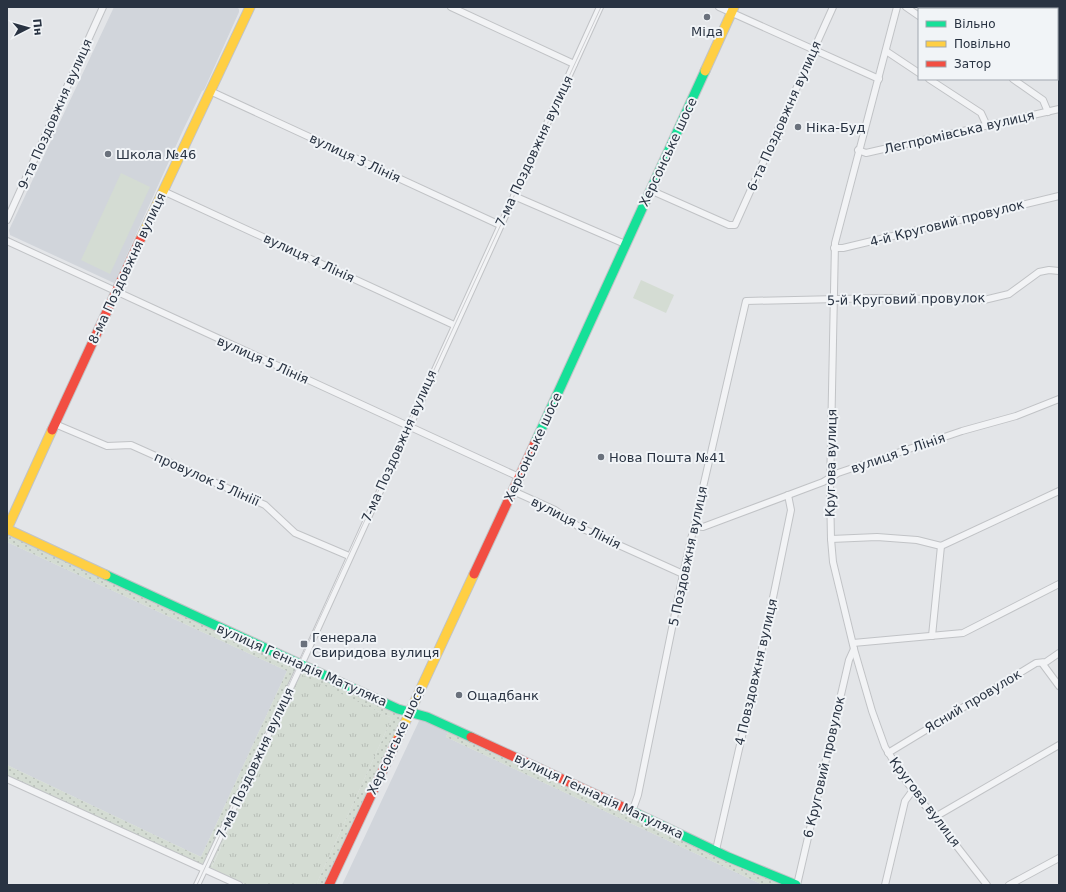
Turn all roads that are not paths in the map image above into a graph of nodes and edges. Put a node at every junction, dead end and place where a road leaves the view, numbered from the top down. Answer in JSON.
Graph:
{"nodes":[{"id":1,"x":103,"y":7,"type":"edge"},
{"id":2,"x":250,"y":7,"type":"edge"},
{"id":3,"x":451,"y":7,"type":"edge"},
{"id":4,"x":600,"y":7,"type":"edge"},
{"id":5,"x":719,"y":7,"type":"edge"},
{"id":6,"x":833,"y":7,"type":"edge"},
{"id":7,"x":897,"y":7,"type":"edge"},
{"id":8,"x":906,"y":7,"type":"edge"},
{"id":9,"x":733,"y":10,"type":"edge"},
{"id":10,"x":918,"y":15,"type":"edge"},
{"id":11,"x":815,"y":51,"type":"junction"},
{"id":12,"x":886,"y":51,"type":"junction"},
{"id":13,"x":574,"y":64,"type":"junction"},
{"id":14,"x":918,"y":72,"type":"edge"},
{"id":15,"x":879,"y":79,"type":"junction"},
{"id":16,"x":931,"y":80,"type":"edge"},
{"id":17,"x":1014,"y":80,"type":"edge"},
{"id":18,"x":210,"y":92,"type":"junction"},
{"id":19,"x":1059,"y":109,"type":"edge"},
{"id":20,"x":1048,"y":112,"type":"junction"},
{"id":21,"x":987,"y":126,"type":"junction"},
{"id":22,"x":858,"y":150,"type":"junction"},
{"id":23,"x":650,"y":190,"type":"junction"},
{"id":24,"x":163,"y":191,"type":"junction"},
{"id":25,"x":514,"y":196,"type":"junction"},
{"id":26,"x":1059,"y":196,"type":"edge"},
{"id":27,"x":7,"y":220,"type":"edge"},
{"id":28,"x":500,"y":225,"type":"junction"},
{"id":29,"x":7,"y":241,"type":"edge"},
{"id":30,"x":625,"y":244,"type":"junction"},
{"id":31,"x":834,"y":248,"type":"junction"},
{"id":32,"x":1059,"y":271,"type":"edge"},
{"id":33,"x":116,"y":293,"type":"junction"},
{"id":34,"x":833,"y":300,"type":"junction"},
{"id":35,"x":746,"y":301,"type":"joint"},
{"id":36,"x":454,"y":325,"type":"junction"},
{"id":37,"x":1059,"y":400,"type":"edge"},
{"id":38,"x":55,"y":424,"type":"junction"},
{"id":39,"x":408,"y":425,"type":"junction"},
{"id":40,"x":519,"y":477,"type":"junction"},
{"id":41,"x":830,"y":477,"type":"junction"},
{"id":42,"x":513,"y":491,"type":"junction"},
{"id":43,"x":1059,"y":491,"type":"edge"},
{"id":44,"x":788,"y":495,"type":"junction"},
{"id":45,"x":694,"y":526,"type":"junction"},
{"id":46,"x":7,"y":529,"type":"edge"},
{"id":47,"x":831,"y":539,"type":"junction"},
{"id":48,"x":941,"y":546,"type":"junction"},
{"id":49,"x":349,"y":556,"type":"junction"},
{"id":50,"x":683,"y":574,"type":"junction"},
{"id":51,"x":1059,"y":584,"type":"edge"},
{"id":52,"x":932,"y":636,"type":"junction"},
{"id":53,"x":854,"y":646,"type":"junction"},
{"id":54,"x":1059,"y":653,"type":"edge"},
{"id":55,"x":1042,"y":662,"type":"junction"},
{"id":56,"x":301,"y":665,"type":"junction"},
{"id":57,"x":1059,"y":686,"type":"edge"},
{"id":58,"x":409,"y":712,"type":"junction"},
{"id":59,"x":1059,"y":745,"type":"edge"},
{"id":60,"x":888,"y":753,"type":"junction"},
{"id":61,"x":7,"y":779,"type":"edge"},
{"id":62,"x":912,"y":790,"type":"junction"},
{"id":63,"x":632,"y":812,"type":"junction"},
{"id":64,"x":935,"y":817,"type":"junction"},
{"id":65,"x":716,"y":850,"type":"junction"},
{"id":66,"x":1059,"y":858,"type":"edge"},
{"id":67,"x":204,"y":869,"type":"junction"},
{"id":68,"x":197,"y":885,"type":"edge"},
{"id":69,"x":238,"y":885,"type":"edge"},
{"id":70,"x":329,"y":885,"type":"edge"},
{"id":71,"x":797,"y":885,"type":"edge"},
{"id":72,"x":885,"y":885,"type":"edge"},
{"id":73,"x":987,"y":885,"type":"edge"},
{"id":74,"x":1009,"y":885,"type":"edge"}],
"edges":[{"from":1,"to":27,"type":"street","name":"9-та Поздовжня вулиця"},
{"from":2,"to":18,"type":"street","name":"8-ма Поздовжня вулиця"},
{"from":3,"to":13,"type":"street"},
{"from":4,"to":13,"type":"street","name":"7-ма Поздовжня вулиця"},
{"from":5,"to":9,"type":"street"},
{"from":6,"to":11,"type":"street","name":"6-та Поздовжня вулиця"},
{"from":7,"to":12,"type":"street","name":"Кругова вулиця"},
{"from":8,"to":10,"type":"street"},
{"from":9,"to":11,"type":"street"},
{"from":9,"to":23,"type":"street","name":"Херсонське шосе"},
{"from":11,"to":15,"type":"street"},
{"from":11,"to":23,"type":"street","name":"6-та Поздовжня вулиця"},
{"from":12,"to":14,"type":"street"},
{"from":12,"to":15,"type":"street","name":"Кругова вулиця"},
{"from":13,"to":25,"type":"street","name":"7-ма Поздовжня вулиця"},
{"from":15,"to":22,"type":"street","name":"Кругова вулиця"},
{"from":16,"to":21,"type":"street"},
{"from":17,"to":20,"type":"street"},
{"from":18,"to":24,"type":"street","name":"8-ма Поздовжня вулиця"},
{"from":18,"to":28,"type":"street","name":"вулиця 3 Лінія"},
{"from":19,"to":20,"type":"street","name":"Легпромівська вулиця"},
{"from":20,"to":21,"type":"street","name":"Легпромівська вулиця"},
{"from":21,"to":22,"type":"street","name":"Легпромівська вулиця"},
{"from":22,"to":31,"type":"street","name":"Кругова вулиця"},
{"from":23,"to":30,"type":"street","name":"Херсонське шосе"},
{"from":24,"to":33,"type":"street","name":"8-ма Поздовжня вулиця"},
{"from":24,"to":36,"type":"street","name":"вулиця 4 Лінія"},
{"from":25,"to":28,"type":"street","name":"7-ма Поздовжня вулиця"},
{"from":25,"to":30,"type":"street"},
{"from":26,"to":31,"type":"street","name":"4-й Круговий провулок"},
{"from":28,"to":36,"type":"street","name":"7-ма Поздовжня вулиця"},
{"from":29,"to":33,"type":"street","name":"вулиця 5 Лінія"},
{"from":30,"to":40,"type":"street","name":"Херсонське шосе"},
{"from":31,"to":34,"type":"street","name":"Кругова вулиця"},
{"from":32,"to":34,"type":"street","name":"5-й Круговий провулок"},
{"from":33,"to":38,"type":"street","name":"8-ма Поздовжня вулиця"},
{"from":33,"to":39,"type":"street","name":"вулиця 5 Лінія"},
{"from":34,"to":35,"type":"street","name":"5-й Круговий провулок"},
{"from":34,"to":41,"type":"street","name":"Кругова вулиця"},
{"from":35,"to":45,"type":"street","name":"5 Поздовжня вулиця"},
{"from":36,"to":39,"type":"street","name":"7-ма Поздовжня вулиця"},
{"from":37,"to":41,"type":"street","name":"вулиця 5 Лінія"},
{"from":38,"to":46,"type":"street","name":"8-ма Поздовжня вулиця"},
{"from":38,"to":49,"type":"street","name":"провулок 5 Лініії"},
{"from":39,"to":40,"type":"street","name":"вулиця 5 Лінія"},
{"from":39,"to":49,"type":"street","name":"7-ма Поздовжня вулиця"},
{"from":40,"to":42,"type":"street","name":"Херсонське шосе"},
{"from":41,"to":44,"type":"street","name":"вулиця 5 Лінія"},
{"from":41,"to":47,"type":"street","name":"Кругова вулиця"},
{"from":42,"to":50,"type":"street","name":"вулиця 5 Лінія"},
{"from":42,"to":58,"type":"street","name":"Херсонське шосе"},
{"from":43,"to":48,"type":"street"},
{"from":44,"to":45,"type":"street","name":"вулиця 5 Лінія"},
{"from":44,"to":65,"type":"street","name":"4 Повздовжня вулиця"},
{"from":45,"to":50,"type":"street","name":"5 Поздовжня вулиця"},
{"from":46,"to":56,"type":"street","name":"вулиця Геннадія Матуляка"},
{"from":47,"to":48,"type":"street"},
{"from":47,"to":53,"type":"street","name":"Кругова вулиця"},
{"from":48,"to":52,"type":"street"},
{"from":49,"to":56,"type":"street","name":"7-ма Поздовжня вулиця"},
{"from":50,"to":63,"type":"street","name":"5 Поздовжня вулиця"},
{"from":51,"to":52,"type":"street"},
{"from":52,"to":53,"type":"street"},
{"from":53,"to":60,"type":"street","name":"Кругова вулиця"},
{"from":53,"to":71,"type":"street","name":"6 Круговий провулок"},
{"from":54,"to":55,"type":"street","name":"Ясний провулок"},
{"from":55,"to":57,"type":"street"},
{"from":55,"to":60,"type":"street","name":"Ясний провулок"},
{"from":56,"to":58,"type":"street","name":"вулиця Геннадія Матуляка"},
{"from":56,"to":67,"type":"street","name":"7-ма Поздовжня вулиця"},
{"from":58,"to":63,"type":"street","name":"вулиця Геннадія Матуляка"},
{"from":58,"to":70,"type":"street","name":"Херсонське шосе"},
{"from":59,"to":64,"type":"street"},
{"from":60,"to":62,"type":"street","name":"Кругова вулиця"},
{"from":61,"to":67,"type":"street"},
{"from":62,"to":64,"type":"street","name":"Кругова вулиця"},
{"from":62,"to":72,"type":"street"},
{"from":63,"to":65,"type":"street","name":"вулиця Геннадія Матуляка"},
{"from":64,"to":73,"type":"street","name":"Кругова вулиця"},
{"from":65,"to":71,"type":"street","name":"вулиця Геннадія Матуляка"},
{"from":66,"to":74,"type":"street"},
{"from":67,"to":68,"type":"street","name":"7-ма Поздовжня вулиця"},
{"from":67,"to":69,"type":"street"}]}
